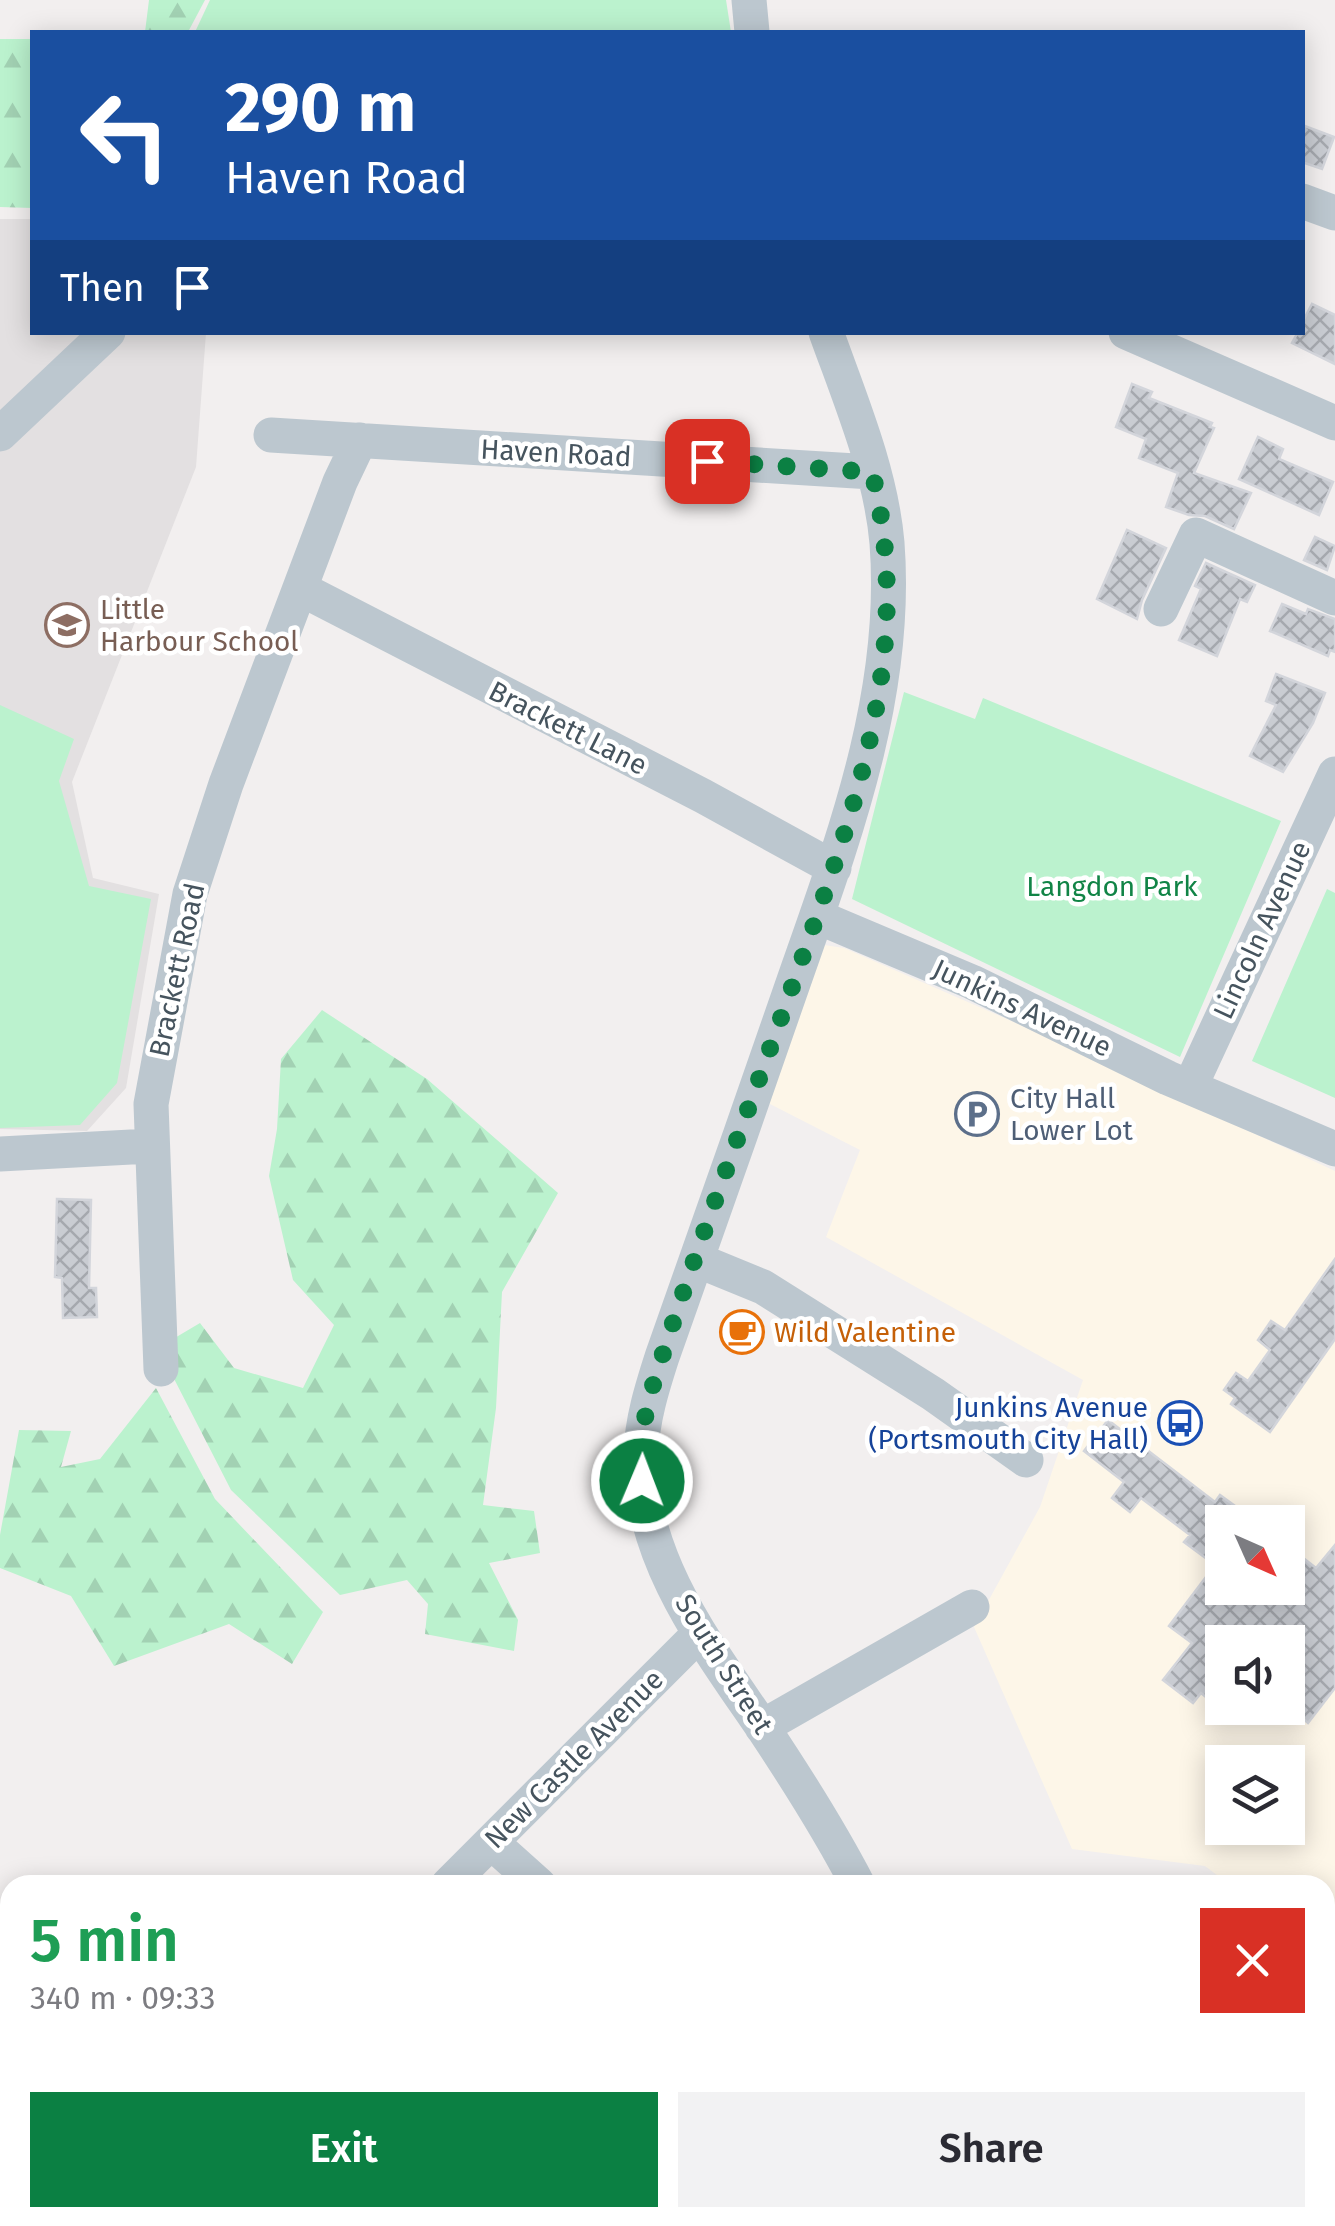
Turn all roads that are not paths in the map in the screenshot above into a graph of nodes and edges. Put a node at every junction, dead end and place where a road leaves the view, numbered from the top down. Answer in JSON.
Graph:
{"nodes":[{"id":1,"x":749,"y":0,"type":"edge"},
{"id":2,"x":752,"y":30,"type":"edge"},
{"id":3,"x":1305,"y":202,"type":"edge"},
{"id":4,"x":1335,"y":213,"type":"edge"},
{"id":5,"x":105,"y":335,"type":"edge"},
{"id":6,"x":827,"y":335,"type":"edge"},
{"id":7,"x":1133,"y":335,"type":"edge"},
{"id":8,"x":1335,"y":423,"type":"edge"},
{"id":9,"x":0,"y":434,"type":"edge"},
{"id":10,"x":270,"y":435,"type":"dead end"},
{"id":11,"x":360,"y":440,"type":"junction"},
{"id":12,"x":872,"y":472,"type":"junction"},
{"id":13,"x":301,"y":589,"type":"junction"},
{"id":14,"x":1335,"y":598,"type":"edge"},
{"id":15,"x":1162,"y":609,"type":"dead end"},
{"id":16,"x":1335,"y":774,"type":"edge"},
{"id":17,"x":834,"y":868,"type":"junction"},
{"id":18,"x":818,"y":917,"type":"junction"},
{"id":19,"x":1190,"y":1088,"type":"junction"},
{"id":20,"x":150,"y":1146,"type":"junction"},
{"id":21,"x":1335,"y":1148,"type":"edge"},
{"id":22,"x":0,"y":1154,"type":"edge"},
{"id":23,"x":697,"y":1260,"type":"junction"},
{"id":24,"x":161,"y":1370,"type":"dead end"},
{"id":25,"x":1026,"y":1460,"type":"dead end"},
{"id":26,"x":972,"y":1607,"type":"dead end"},
{"id":27,"x":699,"y":1634,"type":"junction"},
{"id":28,"x":762,"y":1727,"type":"junction"},
{"id":29,"x":491,"y":1842,"type":"junction"},
{"id":30,"x":458,"y":1875,"type":"edge"},
{"id":31,"x":528,"y":1875,"type":"edge"},
{"id":32,"x":852,"y":1875,"type":"edge"}],
"edges":[{"from":1,"to":2,"type":"street"},
{"from":3,"to":4,"type":"street"},
{"from":5,"to":9,"type":"street"},
{"from":6,"to":12,"type":"street","name":"South Street"},
{"from":7,"to":8,"type":"street"},
{"from":10,"to":11,"type":"street","name":"Haven Road"},
{"from":11,"to":12,"type":"street","name":"Haven Road"},
{"from":11,"to":13,"type":"street"},
{"from":12,"to":17,"type":"street","name":"South Street"},
{"from":13,"to":17,"type":"street","name":"Brackett Lane"},
{"from":13,"to":20,"type":"street","name":"Brackett Road"},
{"from":14,"to":15,"type":"street"},
{"from":16,"to":19,"type":"street","name":"Lincoln Avenue"},
{"from":17,"to":18,"type":"street","name":"South Street"},
{"from":18,"to":19,"type":"street","name":"Junkins Avenue"},
{"from":18,"to":23,"type":"street","name":"South Street"},
{"from":19,"to":21,"type":"street","name":"Junkins Avenue"},
{"from":20,"to":22,"type":"street"},
{"from":20,"to":24,"type":"street","name":"Brackett Road"},
{"from":23,"to":25,"type":"street"},
{"from":23,"to":27,"type":"street","name":"South Street"},
{"from":26,"to":28,"type":"street"},
{"from":27,"to":28,"type":"street","name":"South Street"},
{"from":27,"to":29,"type":"street","name":"New Castle Avenue"},
{"from":28,"to":32,"type":"street","name":"South Street"},
{"from":29,"to":30,"type":"street","name":"New Castle Avenue"},
{"from":29,"to":31,"type":"street"}]}
